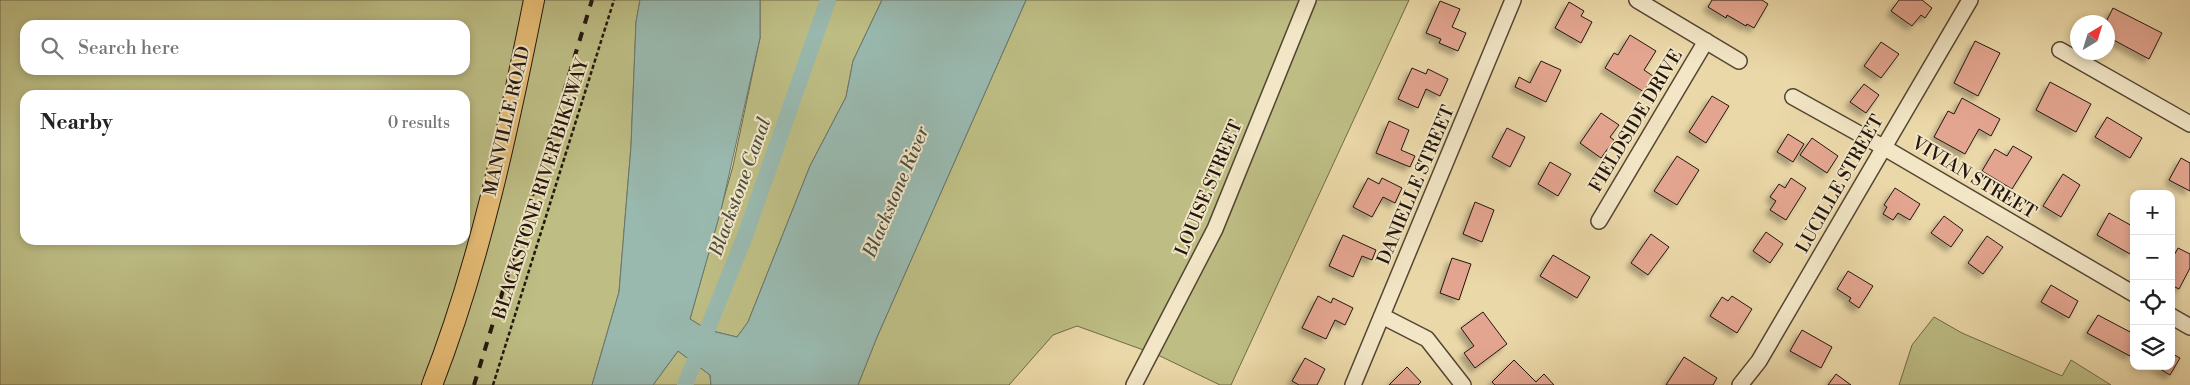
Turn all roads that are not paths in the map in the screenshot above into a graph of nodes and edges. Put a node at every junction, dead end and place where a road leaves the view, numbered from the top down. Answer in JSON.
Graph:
{"nodes":[{"id":1,"x":534,"y":0,"type":"edge"},
{"id":2,"x":1308,"y":0,"type":"edge"},
{"id":3,"x":1513,"y":0,"type":"edge"},
{"id":4,"x":1637,"y":0,"type":"edge"},
{"id":5,"x":1970,"y":0,"type":"edge"},
{"id":6,"x":1706,"y":41,"type":"junction"},
{"id":7,"x":2060,"y":50,"type":"dead end"},
{"id":8,"x":1739,"y":61,"type":"dead end"},
{"id":9,"x":1793,"y":97,"type":"dead end"},
{"id":10,"x":2190,"y":124,"type":"edge"},
{"id":11,"x":1884,"y":147,"type":"junction"},
{"id":12,"x":1599,"y":221,"type":"dead end"},
{"id":13,"x":2130,"y":292,"type":"edge"},
{"id":14,"x":1382,"y":316,"type":"junction"},
{"id":15,"x":2175,"y":318,"type":"edge"},
{"id":16,"x":2190,"y":327,"type":"edge"},
{"id":17,"x":432,"y":385,"type":"edge"},
{"id":18,"x":1134,"y":385,"type":"edge"},
{"id":19,"x":1353,"y":385,"type":"edge"},
{"id":20,"x":1463,"y":385,"type":"edge"},
{"id":21,"x":1740,"y":385,"type":"edge"}],
"edges":[{"from":1,"to":17,"type":"main road","name":"MANVILLE ROAD"},
{"from":2,"to":18,"type":"street","name":"LOUISE STREET"},
{"from":3,"to":14,"type":"street","name":"DANIELLE STREET"},
{"from":4,"to":6,"type":"street"},
{"from":5,"to":11,"type":"street","name":"LUCILLE STREET"},
{"from":6,"to":8,"type":"street"},
{"from":6,"to":12,"type":"street","name":"FIELDSIDE DRIVE"},
{"from":7,"to":10,"type":"street"},
{"from":9,"to":11,"type":"street","name":"VIVIAN STREET"},
{"from":11,"to":13,"type":"street","name":"VIVIAN STREET"},
{"from":11,"to":21,"type":"street","name":"LUCILLE STREET"},
{"from":14,"to":19,"type":"street","name":"DANIELLE STREET"},
{"from":14,"to":20,"type":"street"},
{"from":15,"to":16,"type":"street"}]}
